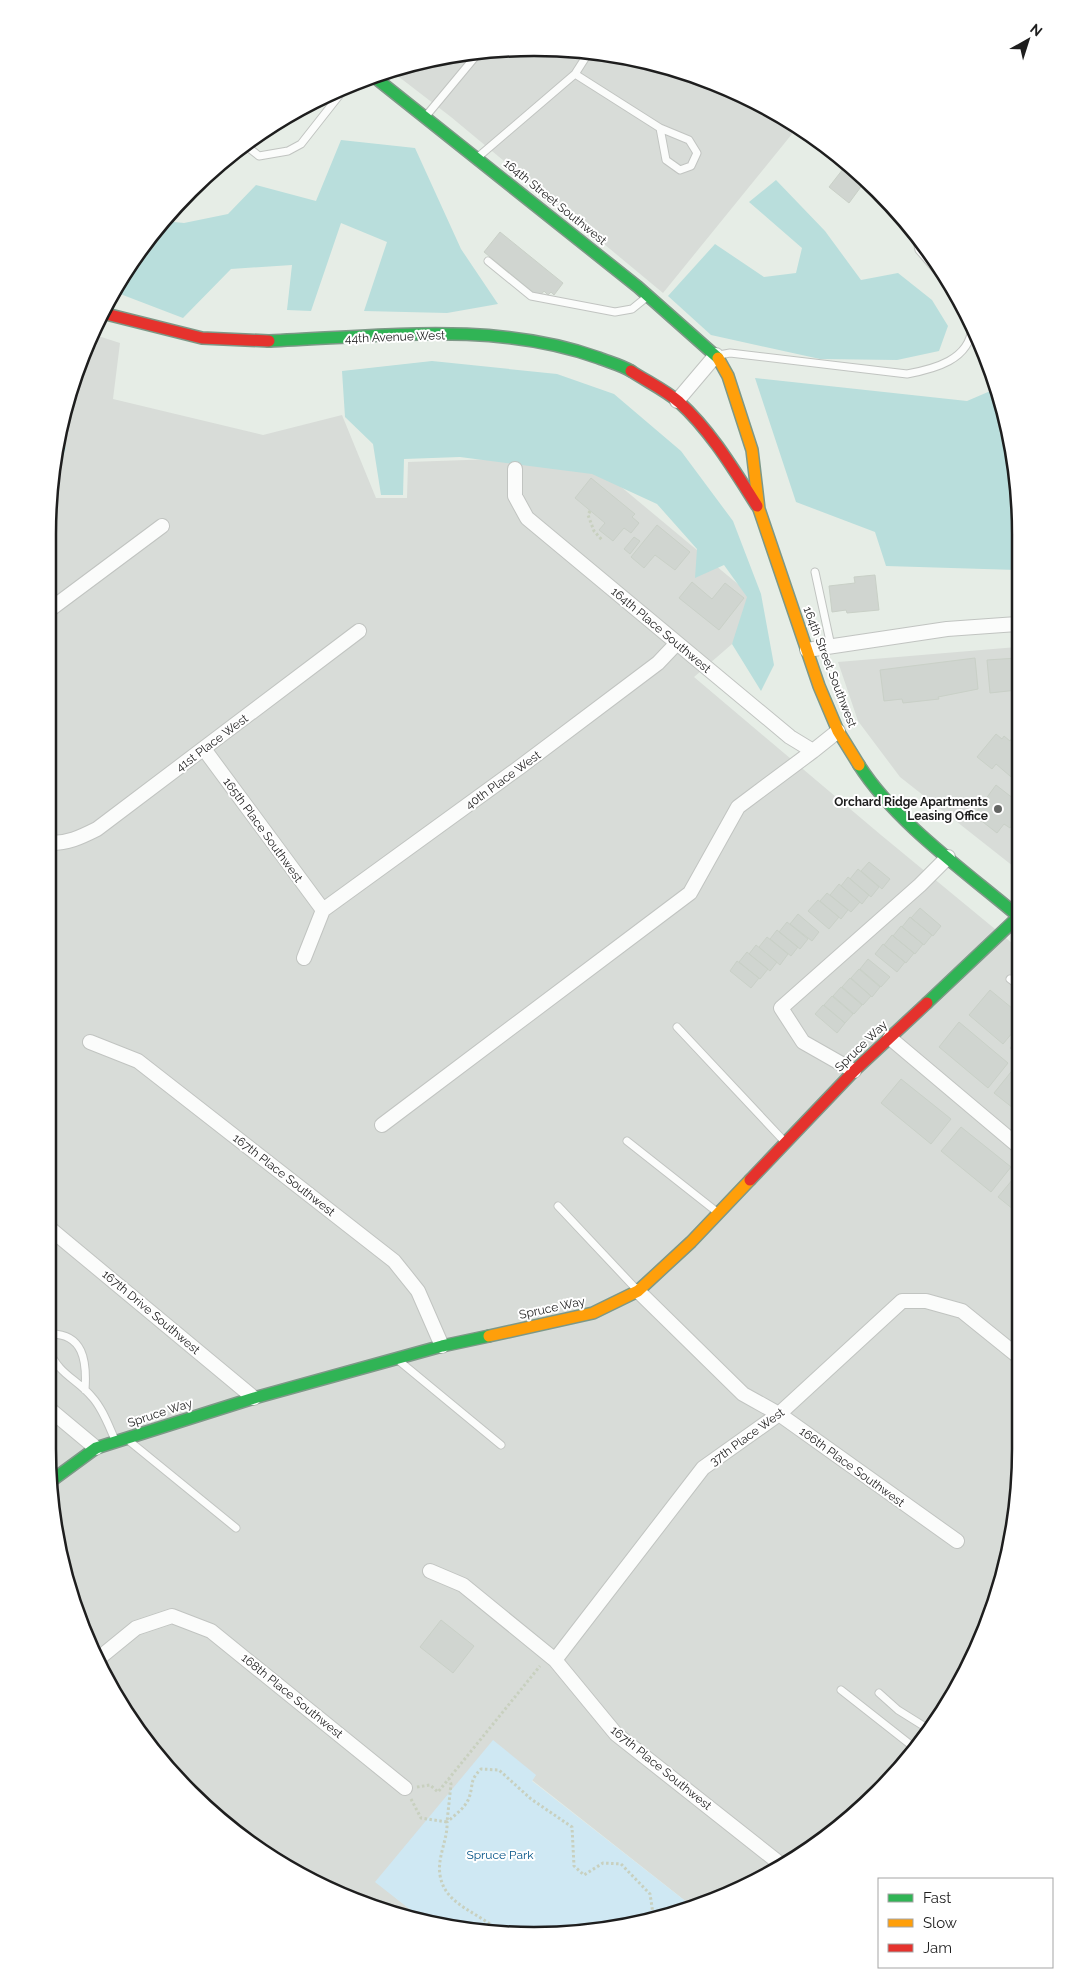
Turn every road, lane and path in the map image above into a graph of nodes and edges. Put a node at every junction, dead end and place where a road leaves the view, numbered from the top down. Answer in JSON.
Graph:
{"nodes":[{"id":1,"x":585,"y":59,"type":"edge"},
{"id":2,"x":473,"y":60,"type":"edge"},
{"id":3,"x":575,"y":74,"type":"junction"},
{"id":4,"x":381,"y":82,"type":"edge"},
{"id":5,"x":335,"y":100,"type":"edge"},
{"id":6,"x":426,"y":117,"type":"junction"},
{"id":7,"x":660,"y":128,"type":"junction"},
{"id":8,"x":251,"y":150,"type":"edge"},
{"id":9,"x":478,"y":157,"type":"junction"},
{"id":10,"x":488,"y":262,"type":"dead end"},
{"id":11,"x":649,"y":296,"type":"junction"},
{"id":12,"x":110,"y":314,"type":"edge"},
{"id":13,"x":970,"y":339,"type":"edge"},
{"id":14,"x":716,"y":355,"type":"junction"},
{"id":15,"x":677,"y":401,"type":"junction"},
{"id":16,"x":516,"y":469,"type":"dead end"},
{"id":17,"x":759,"y":509,"type":"junction"},
{"id":18,"x":590,"y":511,"type":"dead end"},
{"id":19,"x":162,"y":526,"type":"dead end"},
{"id":20,"x":602,"y":540,"type":"dead end"},
{"id":21,"x":815,"y":572,"type":"dead end"},
{"id":22,"x":56,"y":605,"type":"edge"},
{"id":23,"x":1012,"y":624,"type":"edge"},
{"id":24,"x":359,"y":631,"type":"dead end"},
{"id":25,"x":677,"y":643,"type":"junction"},
{"id":26,"x":832,"y":646,"type":"junction"},
{"id":27,"x":807,"y":650,"type":"junction"},
{"id":28,"x":838,"y":731,"type":"junction"},
{"id":29,"x":204,"y":749,"type":"junction"},
{"id":30,"x":813,"y":751,"type":"junction"},
{"id":31,"x":56,"y":843,"type":"edge"},
{"id":32,"x":948,"y":857,"type":"junction"},
{"id":33,"x":323,"y":910,"type":"junction"},
{"id":34,"x":1012,"y":912,"type":"edge"},
{"id":35,"x":1012,"y":923,"type":"edge"},
{"id":36,"x":304,"y":958,"type":"dead end"},
{"id":37,"x":677,"y":1027,"type":"dead end"},
{"id":38,"x":890,"y":1038,"type":"junction"},
{"id":39,"x":90,"y":1042,"type":"dead end"},
{"id":40,"x":854,"y":1071,"type":"junction"},
{"id":41,"x":382,"y":1125,"type":"dead end"},
{"id":42,"x":627,"y":1141,"type":"dead end"},
{"id":43,"x":1012,"y":1141,"type":"edge"},
{"id":44,"x":786,"y":1142,"type":"junction"},
{"id":45,"x":558,"y":1206,"type":"dead end"},
{"id":46,"x":718,"y":1213,"type":"junction"},
{"id":47,"x":56,"y":1234,"type":"edge"},
{"id":48,"x":638,"y":1291,"type":"junction"},
{"id":49,"x":56,"y":1333,"type":"edge"},
{"id":50,"x":442,"y":1346,"type":"junction"},
{"id":51,"x":1012,"y":1351,"type":"edge"},
{"id":52,"x":395,"y":1359,"type":"junction"},
{"id":53,"x":56,"y":1364,"type":"edge"},
{"id":54,"x":86,"y":1390,"type":"junction"},
{"id":55,"x":254,"y":1398,"type":"junction"},
{"id":56,"x":779,"y":1414,"type":"junction"},
{"id":57,"x":56,"y":1415,"type":"edge"},
{"id":58,"x":121,"y":1440,"type":"junction"},
{"id":59,"x":502,"y":1445,"type":"dead end"},
{"id":60,"x":96,"y":1448,"type":"junction"},
{"id":61,"x":57,"y":1477,"type":"edge"},
{"id":62,"x":236,"y":1528,"type":"dead end"},
{"id":63,"x":957,"y":1542,"type":"dead end"},
{"id":64,"x":430,"y":1570,"type":"dead end"},
{"id":65,"x":103,"y":1655,"type":"edge"},
{"id":66,"x":552,"y":1658,"type":"junction"},
{"id":67,"x":841,"y":1690,"type":"dead end"},
{"id":68,"x":879,"y":1693,"type":"dead end"},
{"id":69,"x":923,"y":1726,"type":"edge"},
{"id":70,"x":910,"y":1744,"type":"edge"},
{"id":71,"x":449,"y":1779,"type":"junction"},
{"id":72,"x":406,"y":1788,"type":"junction"},
{"id":73,"x":447,"y":1822,"type":"junction"},
{"id":74,"x":776,"y":1861,"type":"edge"},
{"id":75,"x":653,"y":1911,"type":"edge"},
{"id":76,"x":492,"y":1925,"type":"edge"}],
"edges":[{"from":1,"to":3,"type":"lane"},
{"from":2,"to":6,"type":"lane"},
{"from":3,"to":7,"type":"lane"},
{"from":3,"to":9,"type":"lane"},
{"from":4,"to":6,"type":"street","name":"164th Street Southwest"},
{"from":5,"to":8,"type":"lane"},
{"from":6,"to":9,"type":"street","name":"164th Street Southwest"},
{"from":7,"to":7,"type":"lane"},
{"from":9,"to":11,"type":"street","name":"164th Street Southwest"},
{"from":10,"to":11,"type":"lane"},
{"from":11,"to":14,"type":"street","name":"164th Street Southwest"},
{"from":12,"to":15,"type":"street","name":"44th Avenue West"},
{"from":13,"to":14,"type":"lane"},
{"from":14,"to":15,"type":"street"},
{"from":14,"to":17,"type":"street","name":"164th Street Southwest"},
{"from":15,"to":17,"type":"street","name":"44th Avenue West"},
{"from":16,"to":25,"type":"street","name":"164th Place Southwest"},
{"from":17,"to":27,"type":"street","name":"164th Street Southwest"},
{"from":18,"to":20,"type":"path"},
{"from":19,"to":22,"type":"street"},
{"from":21,"to":26,"type":"lane"},
{"from":23,"to":26,"type":"street"},
{"from":24,"to":29,"type":"street","name":"41st Place West"},
{"from":25,"to":30,"type":"street","name":"164th Place Southwest"},
{"from":25,"to":33,"type":"street","name":"40th Place West"},
{"from":26,"to":27,"type":"street"},
{"from":27,"to":28,"type":"street","name":"164th Street Southwest"},
{"from":28,"to":30,"type":"street"},
{"from":28,"to":32,"type":"street","name":"164th Street Southwest"},
{"from":29,"to":31,"type":"street","name":"41st Place West"},
{"from":29,"to":33,"type":"street","name":"165th Place Southwest"},
{"from":30,"to":41,"type":"street"},
{"from":32,"to":34,"type":"street","name":"164th Street Southwest"},
{"from":32,"to":40,"type":"street"},
{"from":33,"to":36,"type":"street"},
{"from":35,"to":38,"type":"street","name":"Spruce Way"},
{"from":37,"to":44,"type":"lane"},
{"from":38,"to":40,"type":"street","name":"Spruce Way"},
{"from":38,"to":43,"type":"street"},
{"from":39,"to":50,"type":"street","name":"167th Place Southwest"},
{"from":40,"to":44,"type":"street","name":"Spruce Way"},
{"from":42,"to":46,"type":"lane"},
{"from":44,"to":46,"type":"street","name":"Spruce Way"},
{"from":45,"to":48,"type":"lane"},
{"from":46,"to":48,"type":"street","name":"Spruce Way"},
{"from":47,"to":55,"type":"street","name":"167th Drive Southwest"},
{"from":48,"to":50,"type":"street","name":"Spruce Way"},
{"from":48,"to":56,"type":"street","name":"166th Place Southwest"},
{"from":49,"to":54,"type":"lane"},
{"from":50,"to":52,"type":"street","name":"Spruce Way"},
{"from":51,"to":56,"type":"street","name":"37th Place West"},
{"from":52,"to":55,"type":"street","name":"Spruce Way"},
{"from":52,"to":59,"type":"lane"},
{"from":53,"to":54,"type":"lane"},
{"from":54,"to":58,"type":"lane"},
{"from":55,"to":58,"type":"street","name":"Spruce Way"},
{"from":56,"to":63,"type":"street","name":"166th Place Southwest"},
{"from":56,"to":66,"type":"street","name":"37th Place West"},
{"from":57,"to":60,"type":"street"},
{"from":58,"to":60,"type":"street","name":"Spruce Way"},
{"from":58,"to":62,"type":"lane"},
{"from":60,"to":61,"type":"street","name":"Spruce Way"},
{"from":64,"to":66,"type":"street","name":"167th Place Southwest"},
{"from":65,"to":72,"type":"street","name":"168th Place Southwest"},
{"from":66,"to":71,"type":"path"},
{"from":66,"to":74,"type":"street","name":"167th Place Southwest"},
{"from":67,"to":70,"type":"lane"},
{"from":68,"to":69,"type":"lane"},
{"from":71,"to":72,"type":"path"},
{"from":71,"to":73,"type":"path"},
{"from":72,"to":73,"type":"path"},
{"from":73,"to":75,"type":"path"},
{"from":73,"to":76,"type":"path"}]}
